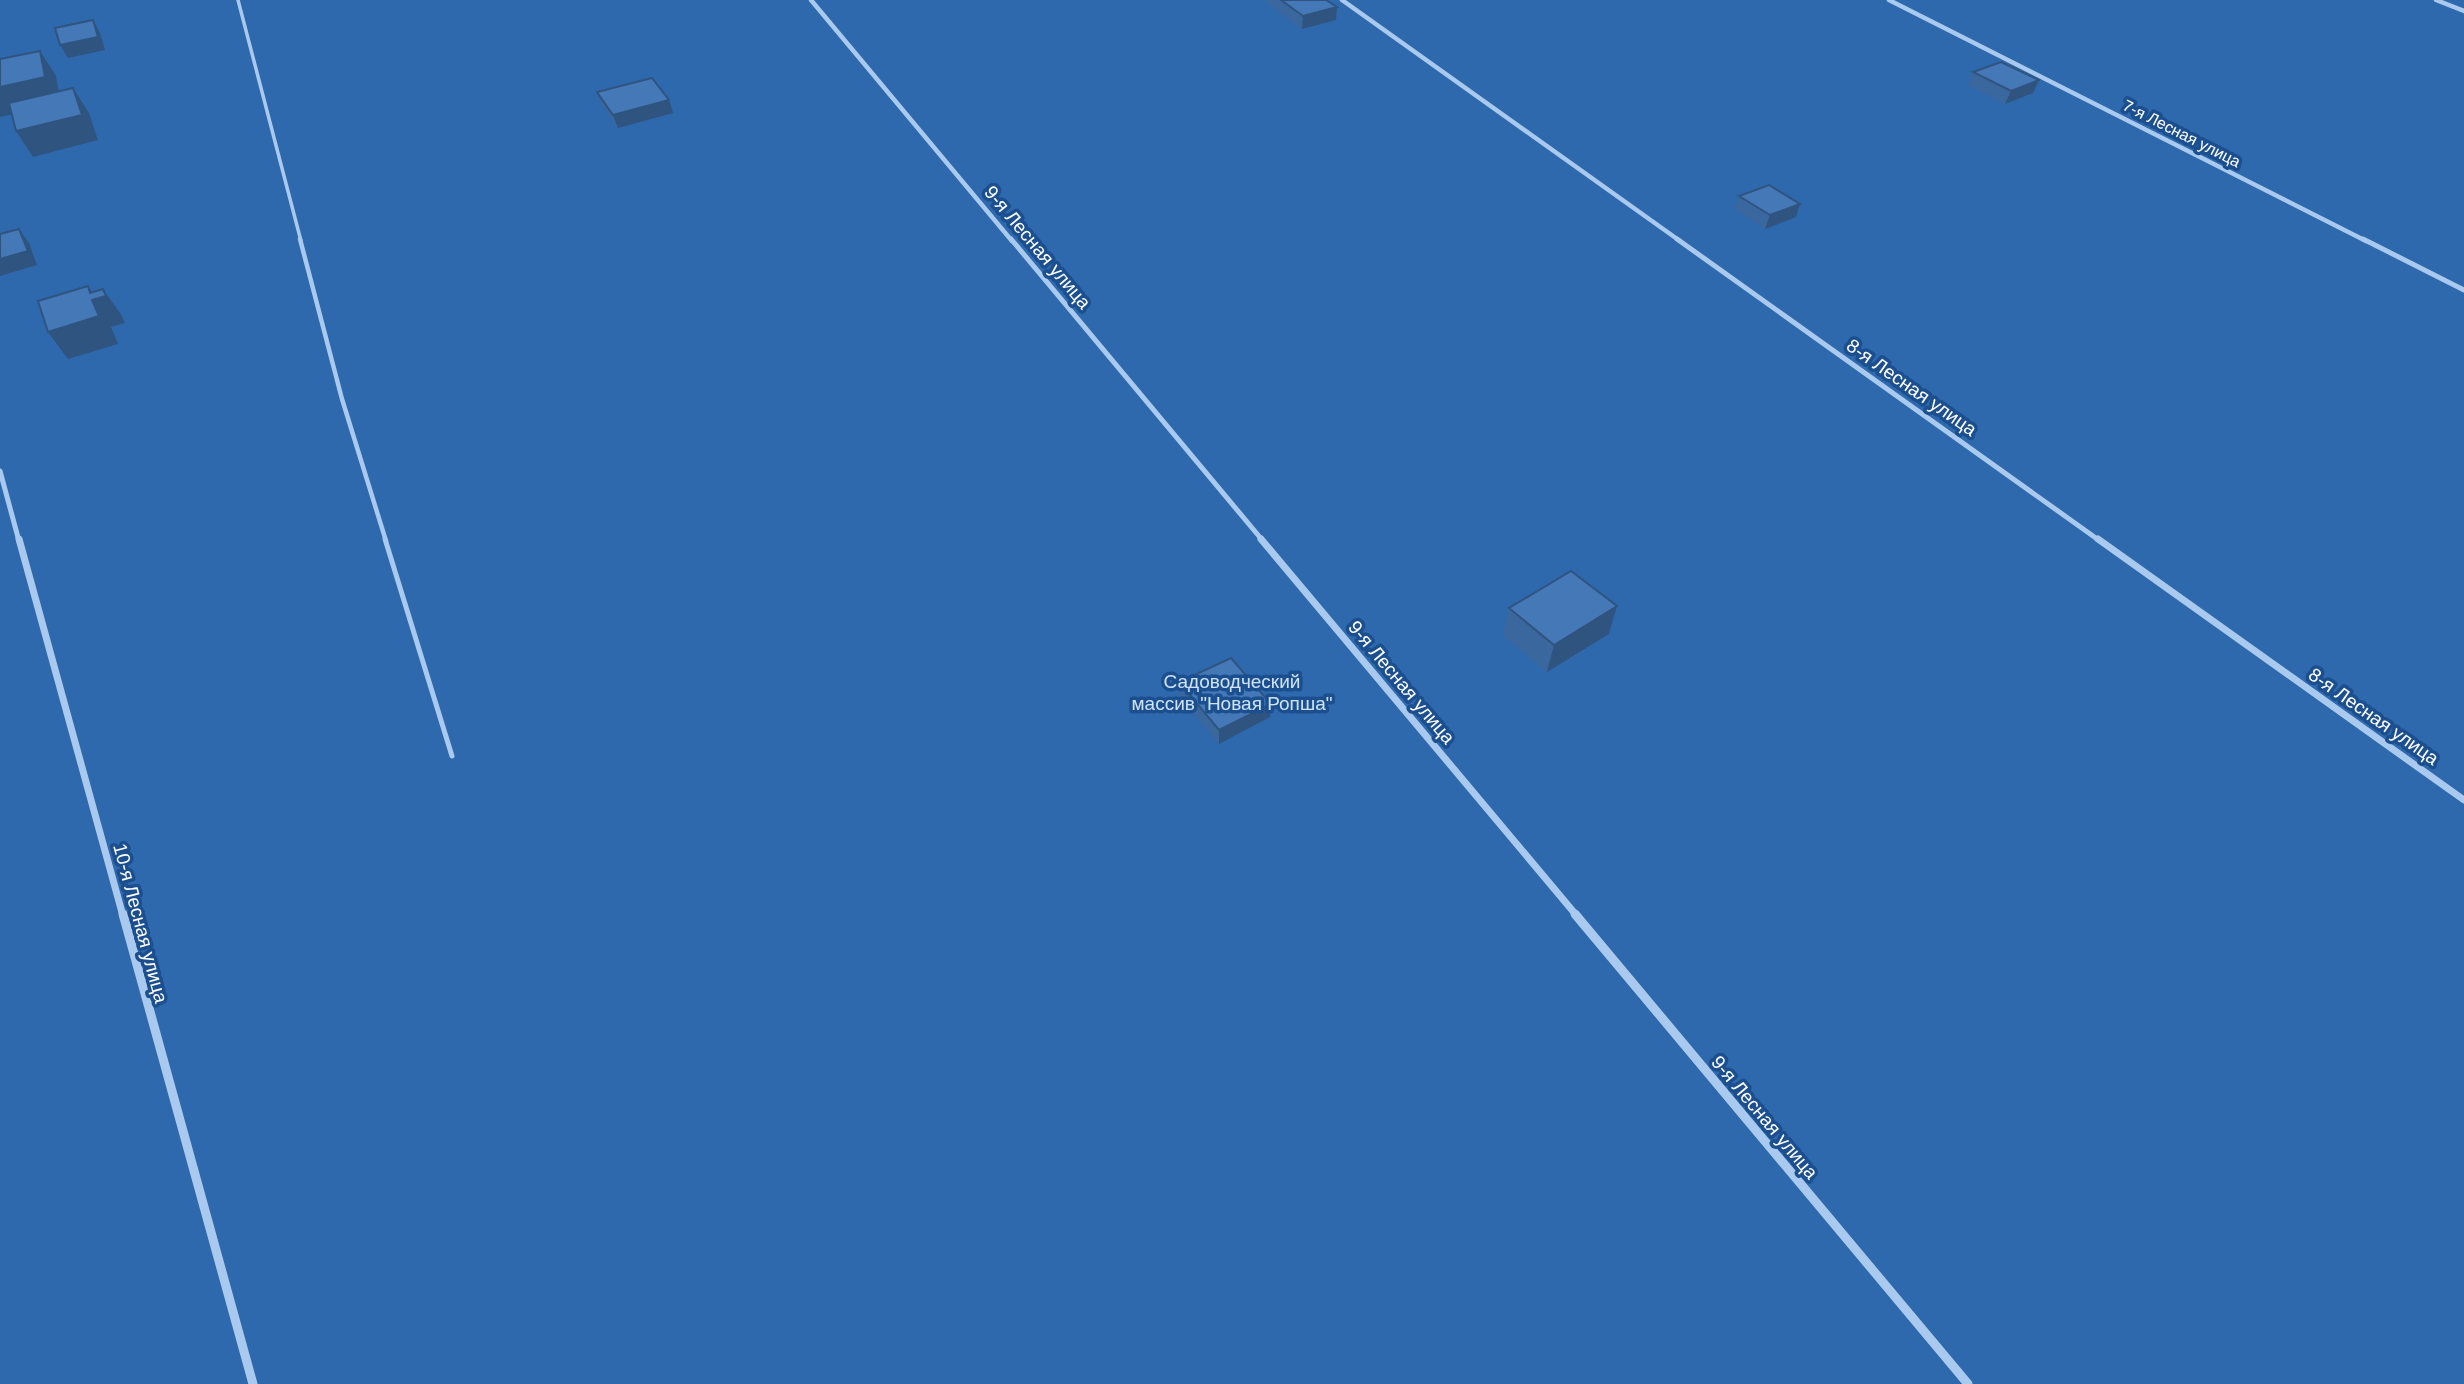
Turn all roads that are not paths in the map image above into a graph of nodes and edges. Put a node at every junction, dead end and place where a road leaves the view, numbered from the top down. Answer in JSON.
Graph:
{"nodes":[{"id":1,"x":239,"y":0,"type":"edge"},
{"id":2,"x":811,"y":0,"type":"edge"},
{"id":3,"x":1342,"y":0,"type":"edge"},
{"id":4,"x":1889,"y":0,"type":"edge"},
{"id":5,"x":2436,"y":0,"type":"edge"},
{"id":6,"x":2464,"y":11,"type":"edge"},
{"id":7,"x":2464,"y":290,"type":"edge"},
{"id":8,"x":0,"y":471,"type":"edge"},
{"id":9,"x":452,"y":757,"type":"dead end"},
{"id":10,"x":2464,"y":800,"type":"edge"},
{"id":11,"x":253,"y":1384,"type":"edge"},
{"id":12,"x":1968,"y":1384,"type":"edge"}],
"edges":[{"from":1,"to":9,"type":"lane"},
{"from":2,"to":12,"type":"street","name":"9-я Лесная улица"},
{"from":3,"to":10,"type":"street","name":"8-я Лесная улица"},
{"from":4,"to":7,"type":"street","name":"7-я Лесная улица"},
{"from":5,"to":6,"type":"street"},
{"from":8,"to":11,"type":"street","name":"10-я Лесная улица"}]}
